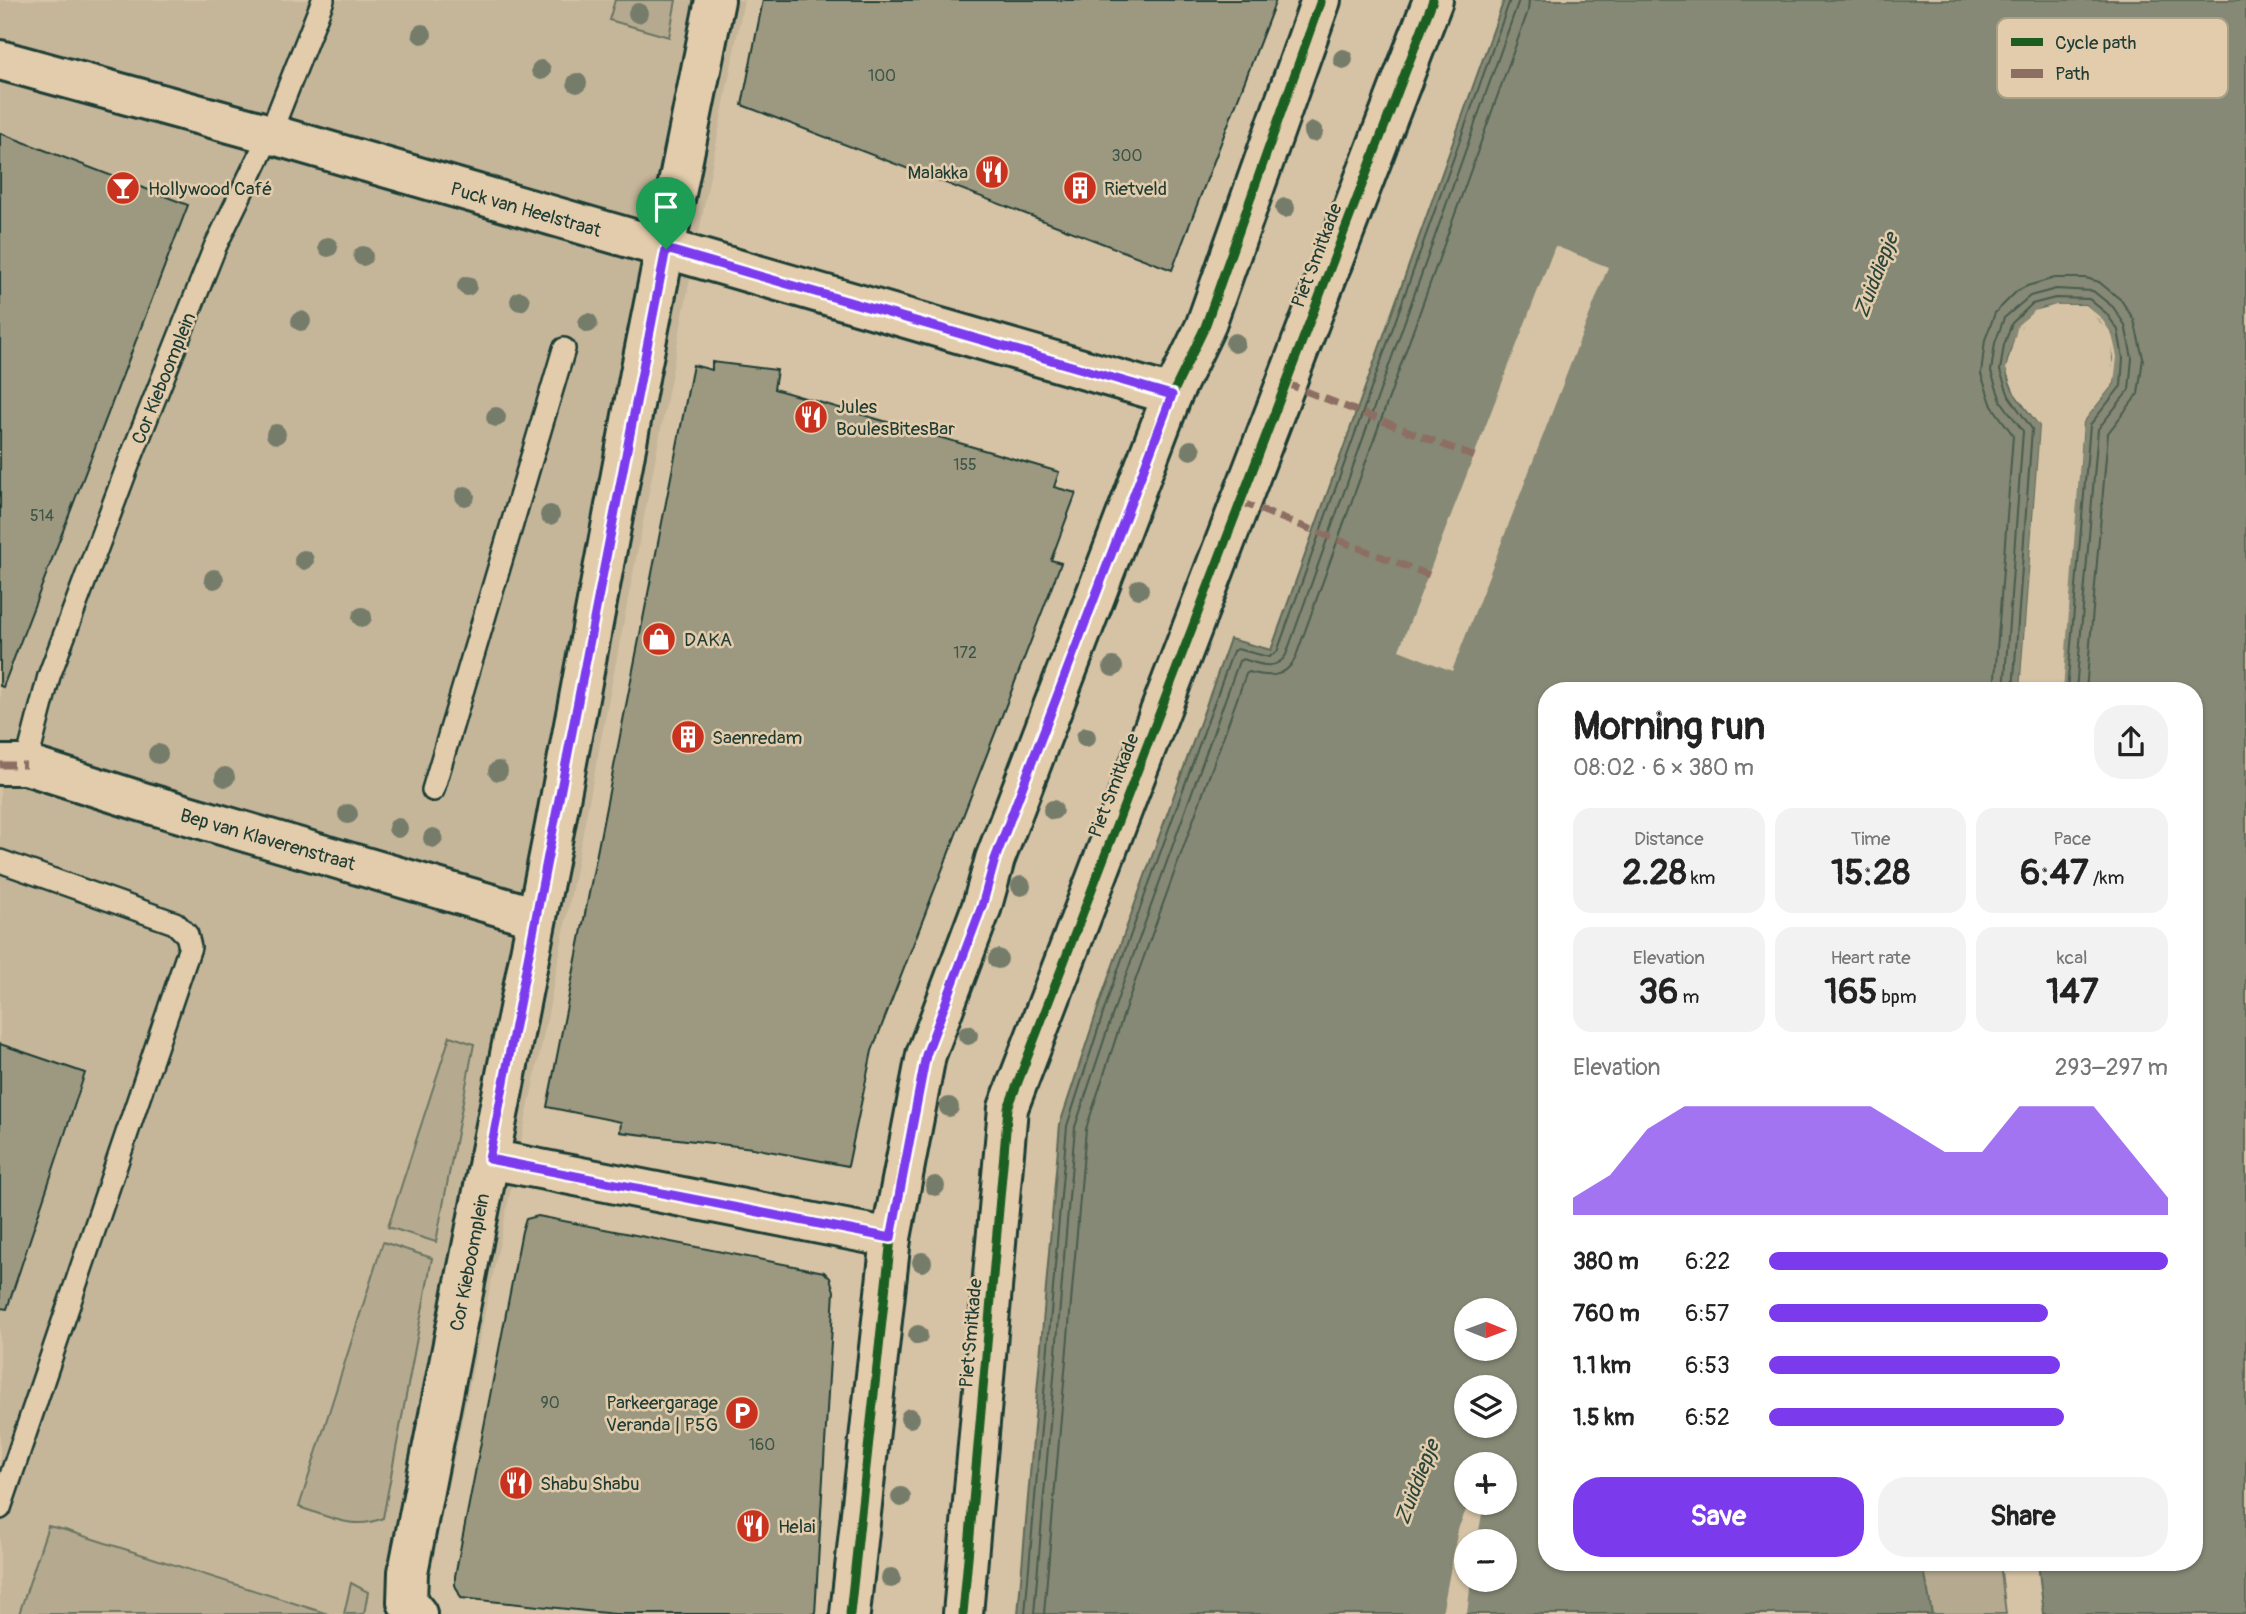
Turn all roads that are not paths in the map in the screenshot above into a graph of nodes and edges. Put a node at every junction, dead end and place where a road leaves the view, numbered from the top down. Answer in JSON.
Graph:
{"nodes":[{"id":1,"x":323,"y":0,"type":"edge"},
{"id":2,"x":716,"y":0,"type":"edge"},
{"id":3,"x":1321,"y":0,"type":"edge"},
{"id":4,"x":1433,"y":0,"type":"edge"},
{"id":5,"x":0,"y":60,"type":"edge"},
{"id":6,"x":270,"y":134,"type":"junction"},
{"id":7,"x":666,"y":249,"type":"junction"},
{"id":8,"x":564,"y":349,"type":"dead end"},
{"id":9,"x":1172,"y":395,"type":"junction"},
{"id":10,"x":13,"y":765,"type":"edge"},
{"id":11,"x":433,"y":790,"type":"dead end"},
{"id":12,"x":0,"y":861,"type":"edge"},
{"id":13,"x":536,"y":917,"type":"junction"},
{"id":14,"x":489,"y":1159,"type":"junction"},
{"id":15,"x":891,"y":1238,"type":"junction"},
{"id":16,"x":0,"y":1508,"type":"edge"},
{"id":17,"x":417,"y":1614,"type":"edge"},
{"id":18,"x":850,"y":1614,"type":"edge"},
{"id":19,"x":963,"y":1614,"type":"edge"}],
"edges":[{"from":1,"to":6,"type":"lane","name":"Cor Kieboomplein"},
{"from":2,"to":7,"type":"street","name":"Cor Kieboomplein"},
{"from":3,"to":9,"type":"street"},
{"from":4,"to":19,"type":"street","name":"Piet Smitkade"},
{"from":5,"to":6,"type":"street","name":"Puck van Heelstraat"},
{"from":6,"to":7,"type":"street","name":"Puck van Heelstraat"},
{"from":6,"to":10,"type":"lane","name":"Cor Kieboomplein"},
{"from":7,"to":9,"type":"street","name":"Puck van Heelstraat"},
{"from":7,"to":13,"type":"street","name":"Cor Kieboomplein"},
{"from":8,"to":11,"type":"lane"},
{"from":9,"to":15,"type":"street"},
{"from":10,"to":13,"type":"street","name":"Bep van Klaverenstraat"},
{"from":12,"to":16,"type":"lane"},
{"from":13,"to":14,"type":"street","name":"Cor Kieboomplein"},
{"from":14,"to":15,"type":"street"},
{"from":14,"to":17,"type":"street","name":"Cor Kieboomplein"},
{"from":15,"to":18,"type":"street"}]}
